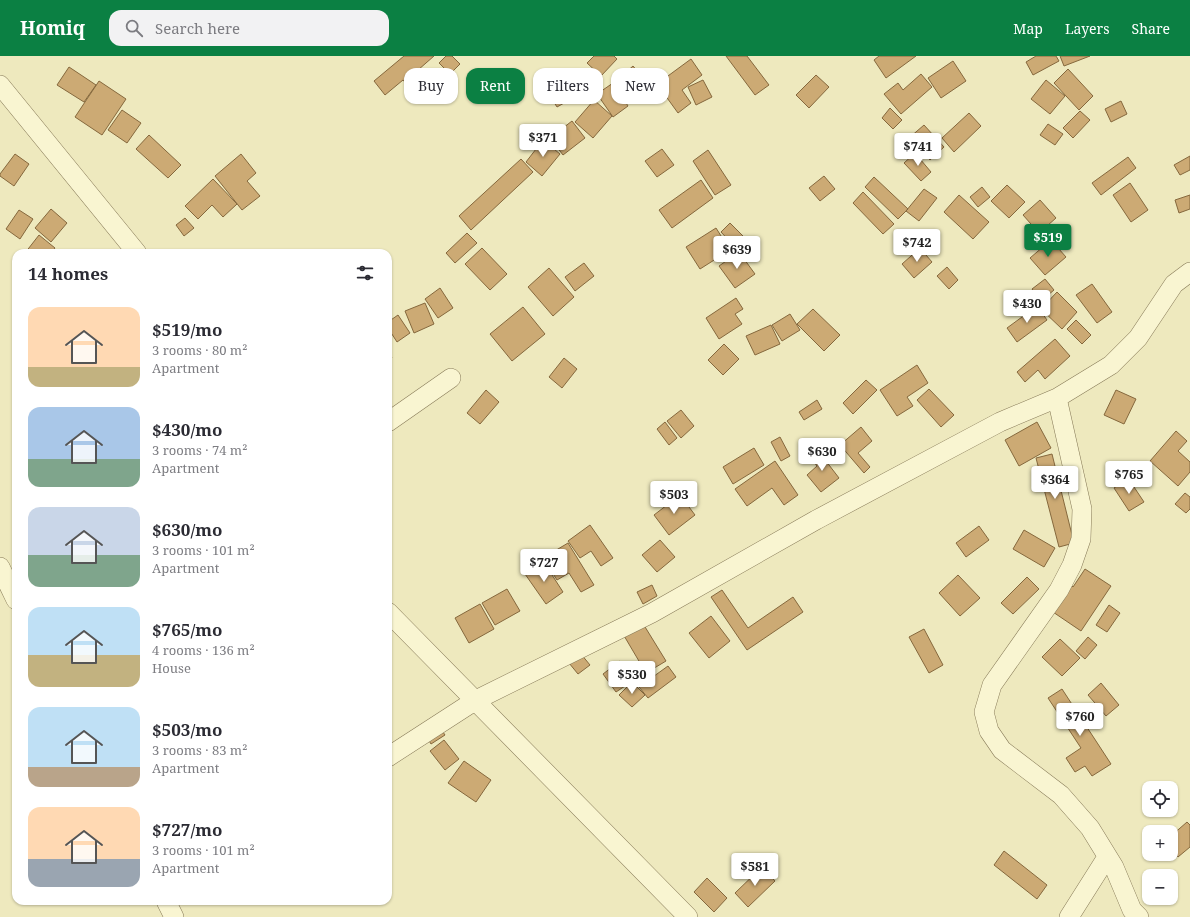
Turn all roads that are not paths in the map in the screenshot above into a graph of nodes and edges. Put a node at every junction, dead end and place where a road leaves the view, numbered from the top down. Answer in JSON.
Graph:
{"nodes":[{"id":1,"x":0,"y":85,"type":"edge"},
{"id":2,"x":134,"y":249,"type":"edge"},
{"id":3,"x":1190,"y":272,"type":"edge"},
{"id":4,"x":451,"y":378,"type":"dead end"},
{"id":5,"x":1057,"y":398,"type":"junction"},
{"id":6,"x":392,"y":419,"type":"edge"},
{"id":7,"x":0,"y":567,"type":"edge"},
{"id":8,"x":12,"y":592,"type":"edge"},
{"id":9,"x":392,"y":616,"type":"edge"},
{"id":10,"x":476,"y":700,"type":"junction"},
{"id":11,"x":392,"y":754,"type":"edge"},
{"id":12,"x":1108,"y":857,"type":"junction"},
{"id":13,"x":168,"y":905,"type":"edge"},
{"id":14,"x":174,"y":917,"type":"edge"},
{"id":15,"x":688,"y":917,"type":"edge"},
{"id":16,"x":1069,"y":917,"type":"edge"},
{"id":17,"x":1139,"y":917,"type":"edge"}],
"edges":[{"from":1,"to":2,"type":"street"},
{"from":3,"to":5,"type":"street"},
{"from":4,"to":6,"type":"street"},
{"from":5,"to":10,"type":"street"},
{"from":5,"to":12,"type":"street"},
{"from":7,"to":8,"type":"street"},
{"from":9,"to":10,"type":"street"},
{"from":10,"to":11,"type":"street"},
{"from":10,"to":15,"type":"street"},
{"from":12,"to":16,"type":"street"},
{"from":12,"to":17,"type":"street"},
{"from":13,"to":14,"type":"street"}]}
